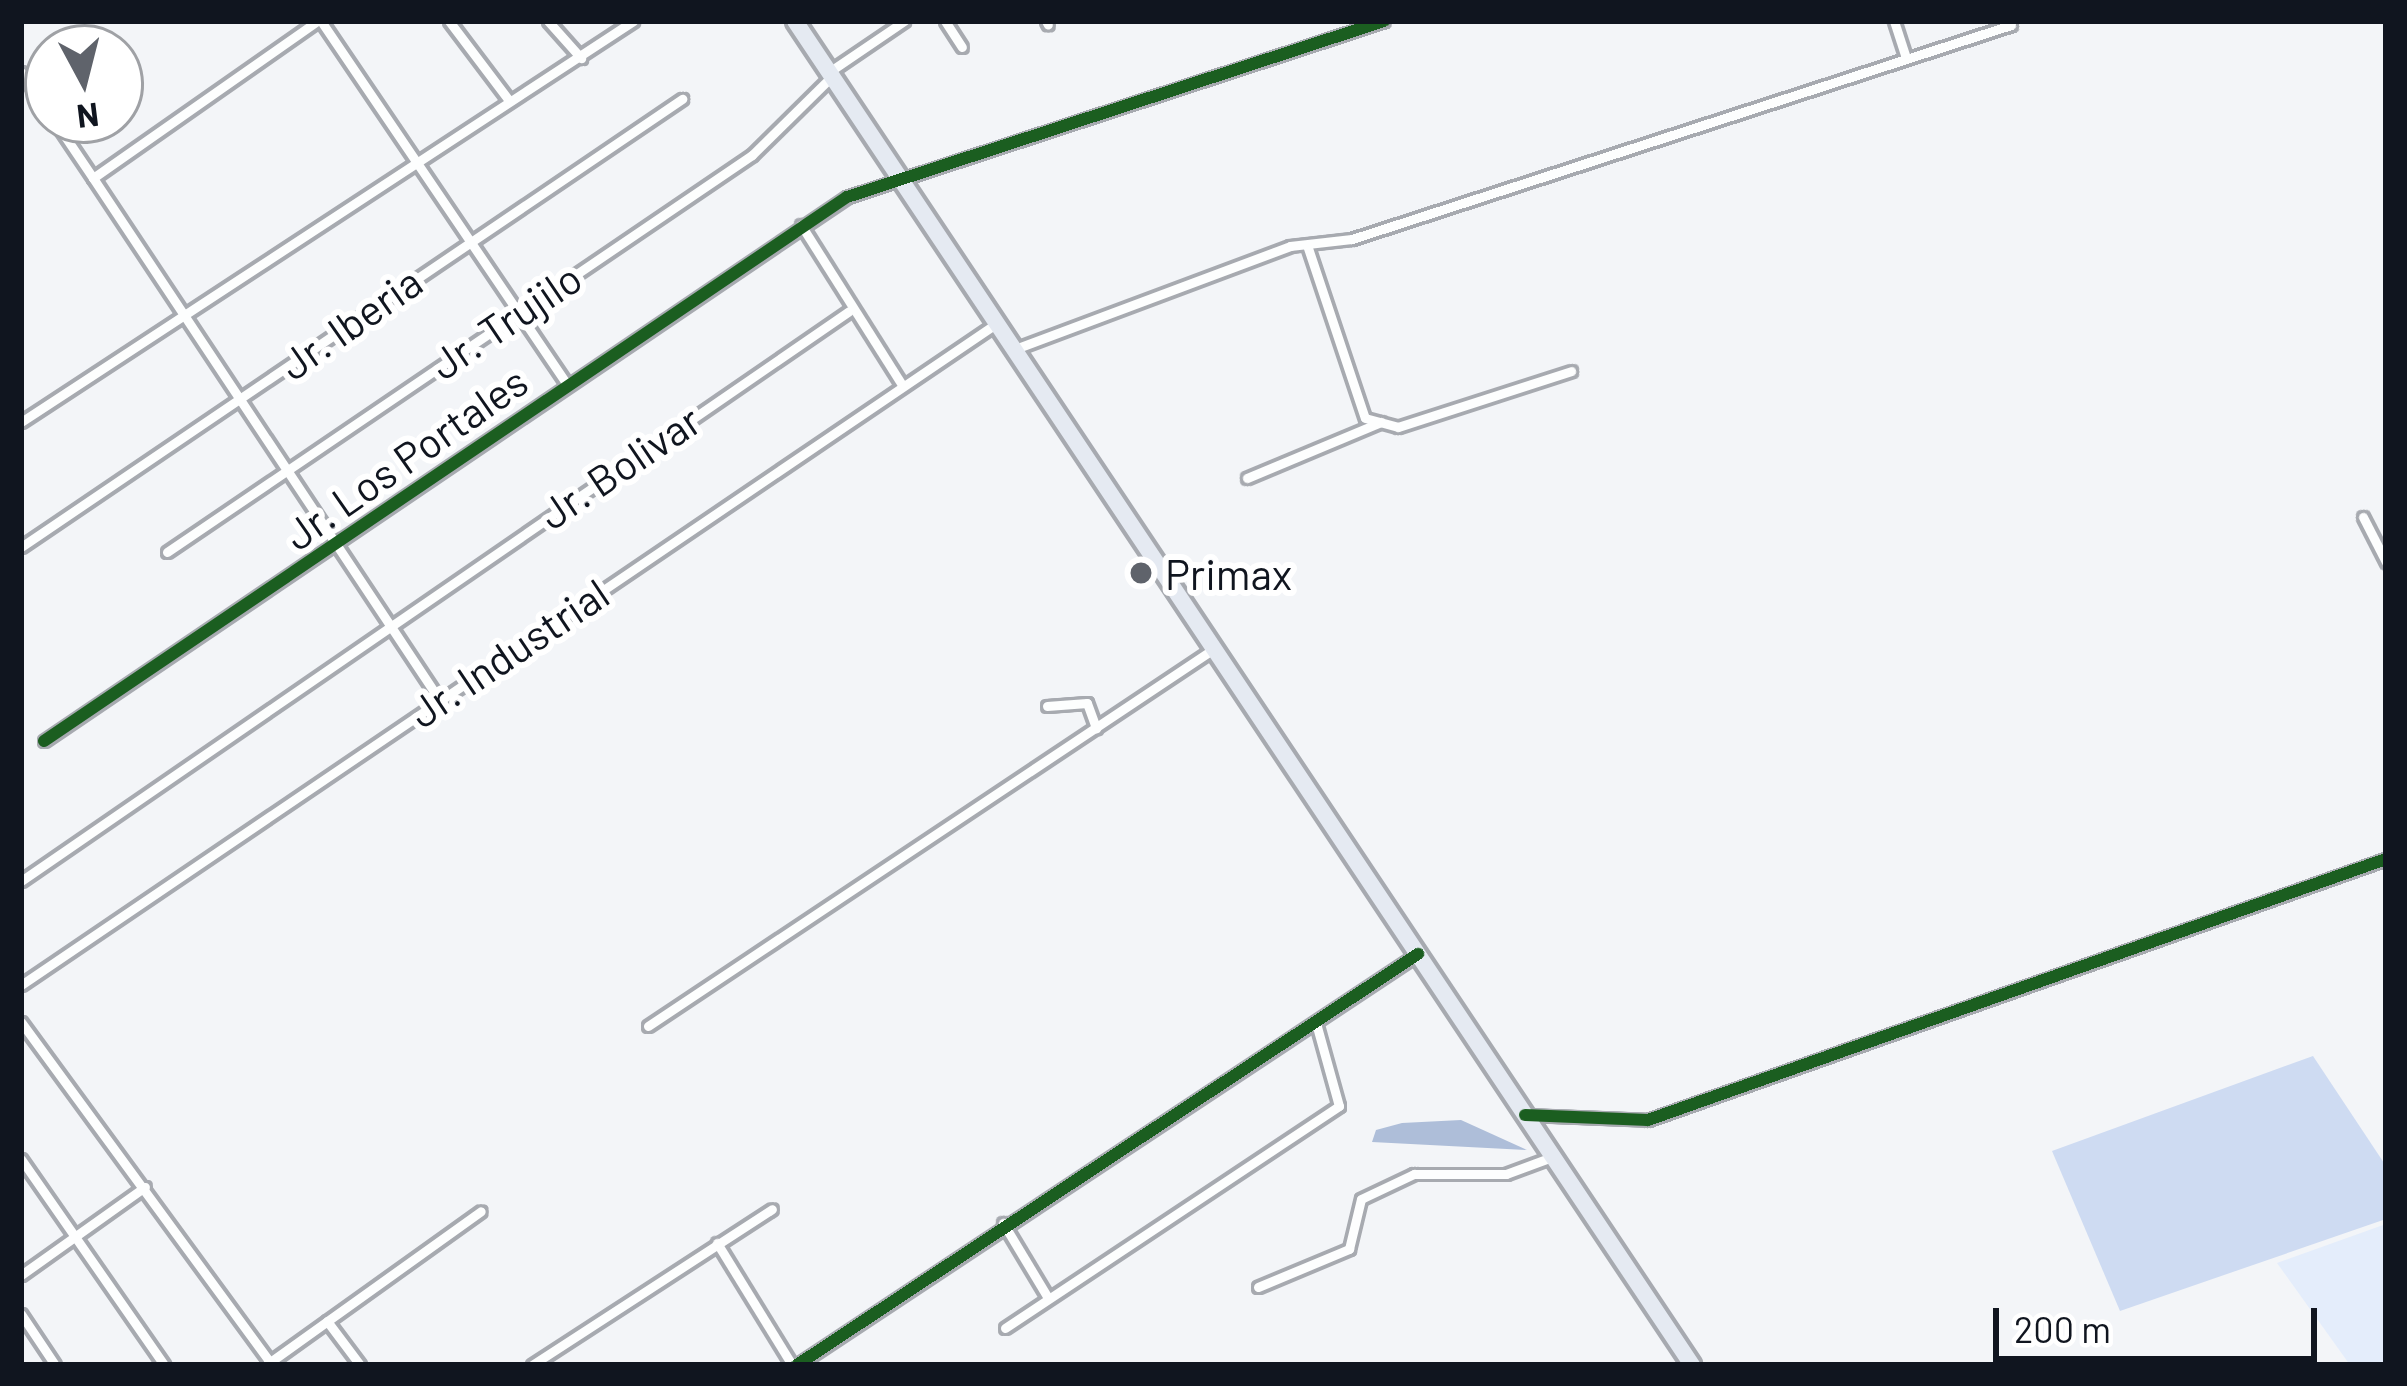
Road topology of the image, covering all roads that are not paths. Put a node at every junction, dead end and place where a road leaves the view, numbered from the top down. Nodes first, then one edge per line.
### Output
1 (319, 21) edge
2 (449, 21) edge
3 (548, 21) edge
4 (633, 21) edge
5 (795, 21) edge
6 (904, 21) edge
7 (945, 21) edge
8 (1384, 21) edge
9 (1894, 21) edge
10 (2011, 25) dead end
11 (962, 47) dead end
12 (1906, 57) junction
13 (581, 58) junction
14 (830, 74) junction
15 (508, 99) junction
16 (682, 99) dead end
17 (70, 144) edge
18 (413, 157) junction
19 (896, 175) junction
20 (93, 178) junction
21 (801, 225) junction
22 (468, 239) junction
23 (1306, 245) junction
24 (849, 311) junction
25 (517, 312) junction
26 (182, 318) junction
27 (997, 323) junction
28 (1015, 350) junction
29 (1571, 371) dead end
30 (567, 384) junction
31 (902, 385) junction
32 (235, 404) junction
33 (21, 422) edge
34 (1382, 422) junction
35 (285, 471) junction
36 (1246, 478) dead end
37 (2363, 517) dead end
38 (342, 543) junction
39 (21, 547) edge
40 (167, 552) dead end
41 (2386, 562) edge
42 (390, 622) junction
43 (1215, 648) junction
44 (439, 699) junction
45 (1047, 706) dead end
46 (1096, 728) junction
47 (44, 741) dead end
48 (2386, 859) edge
49 (21, 881) edge
50 (1418, 954) junction
51 (21, 985) edge
52 (21, 1022) edge
53 (1316, 1023) junction
54 (648, 1026) dead end
55 (1525, 1115) junction
56 (1552, 1157) junction
57 (21, 1159) edge
58 (145, 1186) junction
59 (772, 1209) dead end
60 (481, 1211) dead end
61 (1003, 1223) junction
62 (76, 1235) junction
63 (717, 1244) junction
64 (21, 1275) edge
65 (1258, 1287) dead end
66 (1048, 1298) junction
67 (21, 1314) edge
68 (328, 1321) junction
69 (1005, 1328) dead end
70 (269, 1364) edge
71 (55, 1365) edge
72 (164, 1365) edge
73 (360, 1365) edge
74 (532, 1365) edge
75 (795, 1365) edge
76 (1692, 1365) edge

1 - 18 street
1 - 20 street
2 - 15 street
3 - 13 street
4 - 13 street
5 - 14 highway
6 - 14 street, Jr. Trujilo
7 - 11 street
8 - 19 street, Jr. Los Portales
9 - 12 street
10 - 12 street
12 - 23 street
13 - 15 street
14 - 19 highway
14 - 25 street, Jr. Trujilo
15 - 18 street
16 - 22 street, Jr. Iberia
17 - 20 street
18 - 22 street
18 - 26 street
19 - 21 street, Jr. Los Portales
19 - 27 highway
20 - 26 street
21 - 24 street
21 - 30 street, Jr. Los Portales
22 - 25 street
22 - 32 street, Jr. Iberia
23 - 28 street
23 - 34 street
24 - 31 street
24 - 42 street, Jr. Bolivar
25 - 30 street
25 - 35 street, Jr. Trujilo
26 - 32 street
26 - 33 street
27 - 28 highway
27 - 31 street, Jr. Industrial
28 - 43 highway
29 - 34 street
30 - 38 street, Jr. Los Portales
31 - 44 street, Jr. Industrial
32 - 35 street
32 - 39 street, Jr. Iberia
34 - 36 street
35 - 38 street
35 - 40 street, Jr. Trujilo
37 - 41 street
38 - 42 street
38 - 47 street, Jr. Los Portales
42 - 44 street
42 - 49 street, Jr. Bolivar
43 - 46 street
43 - 50 highway
44 - 51 street, Jr. Industrial
45 - 46 street
46 - 54 street
48 - 55 street
50 - 53 street
50 - 55 highway
52 - 58 street
53 - 61 street
53 - 66 street
55 - 56 highway
56 - 65 street
56 - 76 highway
57 - 62 street
58 - 62 street
58 - 70 street
59 - 63 street
60 - 68 street
61 - 66 street
61 - 75 street
62 - 64 street
62 - 72 street
63 - 74 street
63 - 75 street
66 - 69 street
67 - 71 street
68 - 70 street
68 - 73 street

